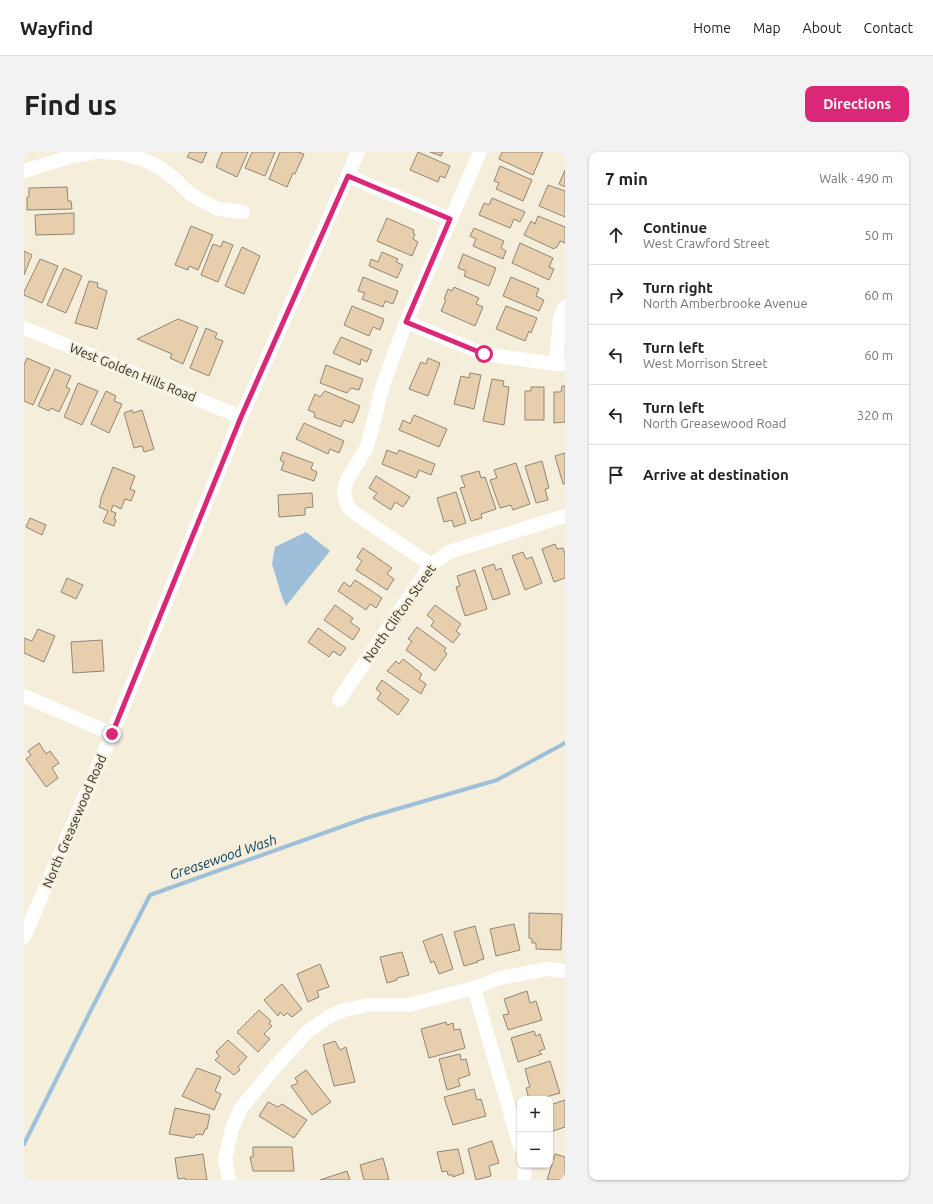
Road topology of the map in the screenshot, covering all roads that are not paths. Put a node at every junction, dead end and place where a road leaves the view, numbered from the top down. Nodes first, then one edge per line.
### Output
1 (96, 152) edge
2 (99, 152) edge
3 (358, 152) edge
4 (480, 152) edge
5 (24, 171) edge
6 (348, 176) junction
7 (243, 212) dead end
8 (450, 219) junction
9 (565, 307) edge
10 (406, 322) junction
11 (24, 328) edge
12 (560, 364) edge
13 (241, 417) junction
14 (565, 516) edge
15 (430, 565) junction
16 (24, 696) edge
17 (339, 700) dead end
18 (112, 734) junction
19 (25, 931) edge
20 (565, 971) edge
21 (474, 988) junction
22 (517, 1137) edge
23 (525, 1168) edge
24 (229, 1180) edge
25 (524, 1180) edge

1 - 5 street
2 - 7 street
3 - 6 street, North Greasewood Road
4 - 8 street
6 - 8 street
6 - 13 street, North Greasewood Road
8 - 10 street
9 - 12 street
10 - 12 street
10 - 15 street
11 - 13 street, West Golden Hills Road
13 - 18 street, North Greasewood Road
14 - 15 street, North Clifton Street
15 - 17 street, North Clifton Street
16 - 18 street
18 - 19 street, North Greasewood Road
20 - 21 street
21 - 22 street
21 - 24 street
23 - 25 street

